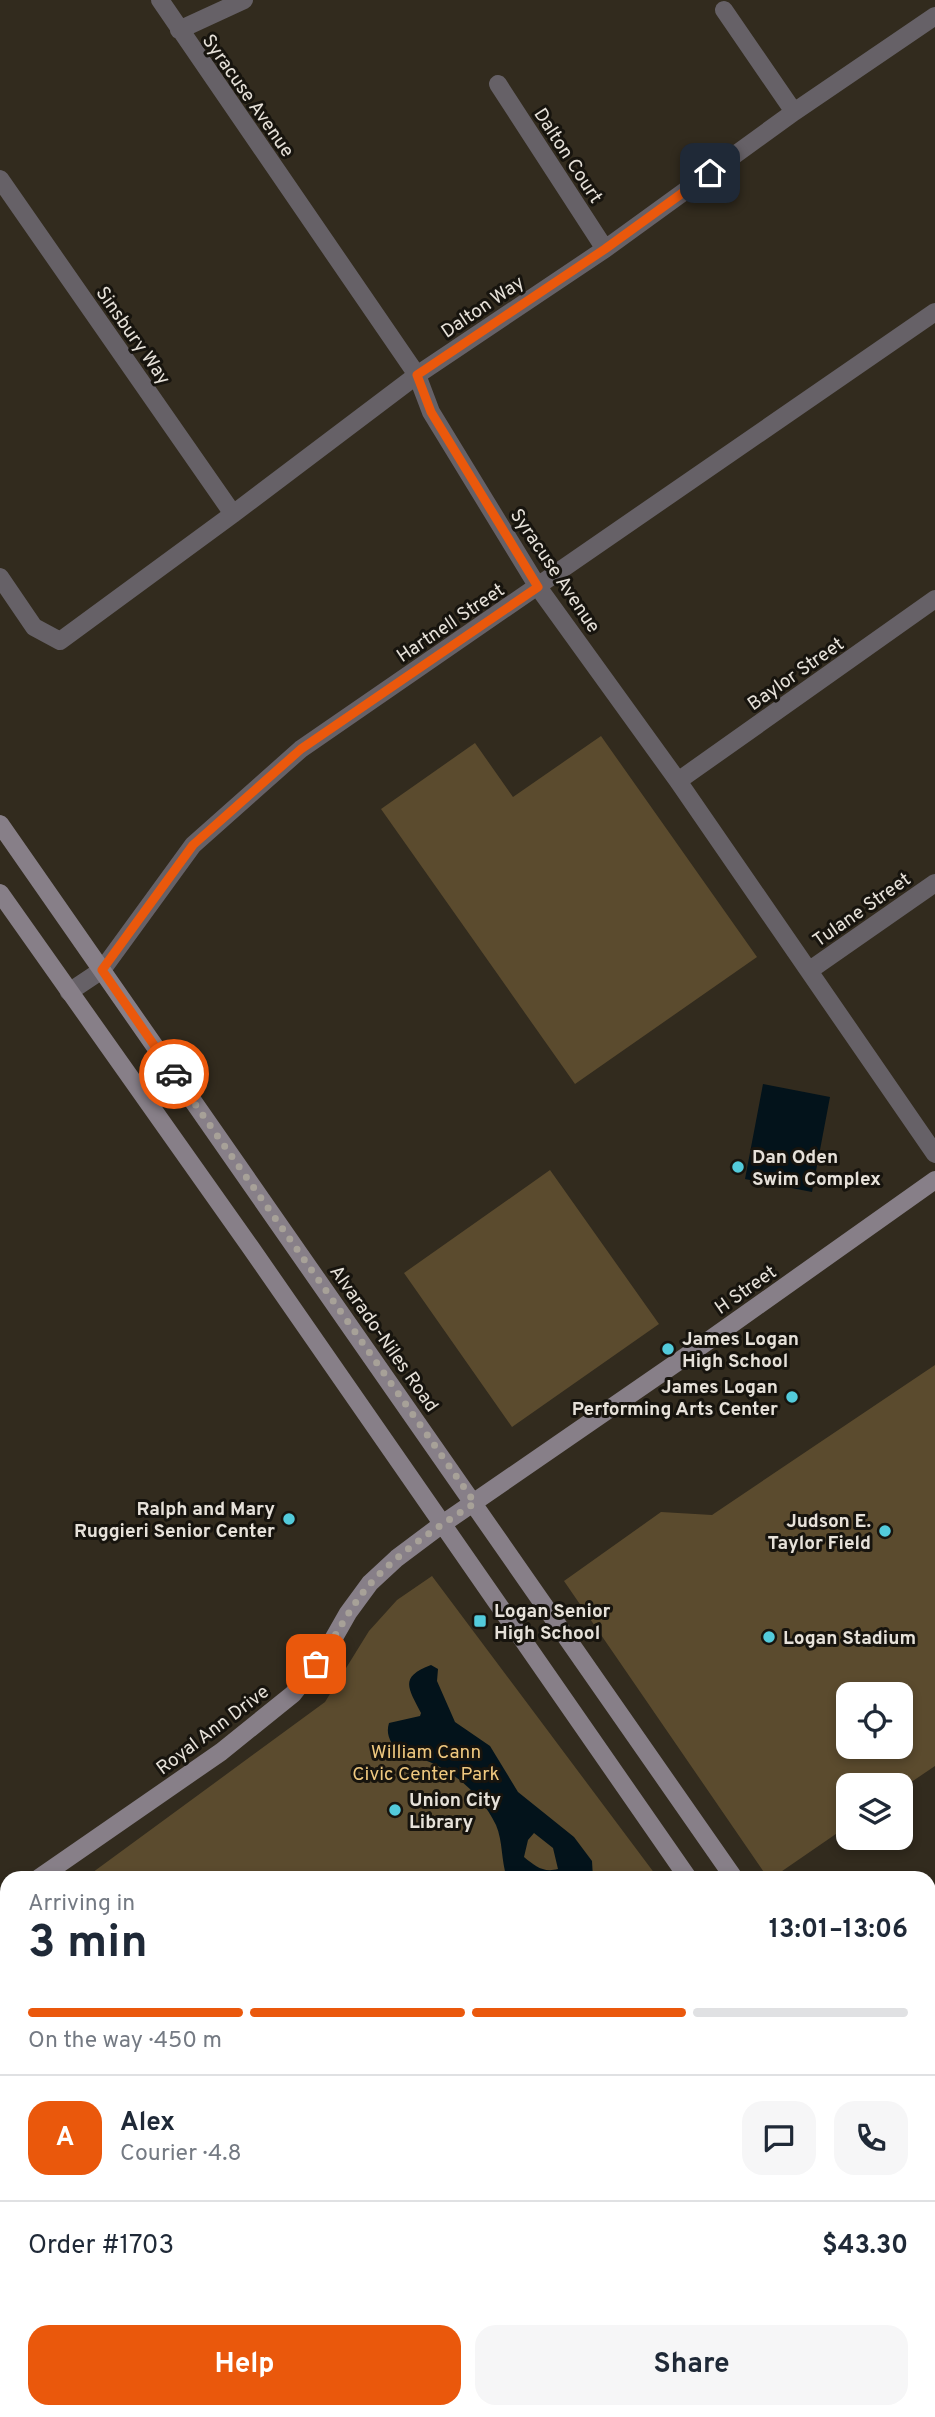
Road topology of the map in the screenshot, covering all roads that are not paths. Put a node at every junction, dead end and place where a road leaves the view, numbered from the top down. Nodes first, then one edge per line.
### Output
1 (160, 0) edge
2 (244, 0) edge
3 (724, 10) dead end
4 (935, 16) edge
5 (178, 30) junction
6 (498, 84) dead end
7 (794, 111) junction
8 (0, 179) edge
9 (605, 249) junction
10 (935, 312) edge
11 (417, 375) junction
12 (233, 514) junction
13 (0, 577) edge
14 (538, 587) junction
15 (935, 599) edge
16 (678, 780) junction
17 (0, 824) edge
18 (935, 883) edge
19 (0, 893) edge
20 (102, 970) junction
21 (810, 970) junction
22 (69, 992) junction
23 (935, 1154) edge
24 (935, 1180) edge
25 (475, 1503) junction
26 (441, 1525) junction
27 (49, 1871) edge
28 (683, 1871) edge
29 (729, 1871) edge

1 - 5 street, Syracuse Avenue
2 - 5 street
3 - 7 street
4 - 7 street, Dalton Way
5 - 11 street, Syracuse Avenue
6 - 9 street, Dalton Court
7 - 9 street, Dalton Way
8 - 12 street, Sinsbury Way
9 - 11 street, Dalton Way
10 - 14 street, Hartnell Street
11 - 12 street, Dalton Way
11 - 14 street, Syracuse Avenue
12 - 13 street, Dalton Way
14 - 16 street, Syracuse Avenue
14 - 20 street, Hartnell Street
15 - 16 street, Baylor Street
16 - 21 street, Syracuse Avenue
17 - 20 main road, Alvarado-Niles Road
18 - 21 street, Tulane Street
19 - 22 main road
20 - 22 street, Hartnell Street
20 - 25 main road, Alvarado-Niles Road
21 - 23 street, Syracuse Avenue
22 - 26 main road
24 - 25 main road, H Street
25 - 26 main road, Royal Ann Drive
25 - 29 main road, Alvarado-Niles Road
26 - 27 main road, Royal Ann Drive
26 - 28 main road

